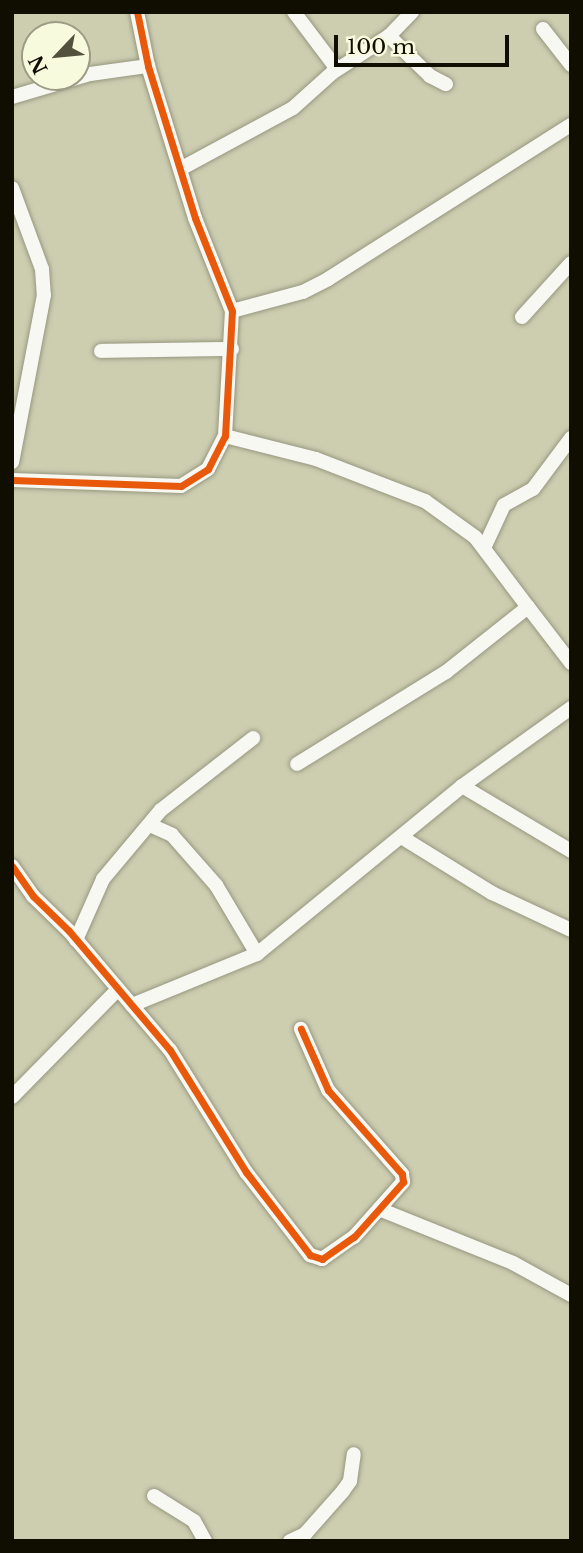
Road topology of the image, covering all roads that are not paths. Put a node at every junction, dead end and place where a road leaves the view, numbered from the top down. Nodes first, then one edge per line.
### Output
1 (137, 12) edge
2 (294, 12) edge
3 (412, 12) edge
4 (543, 29) dead end
5 (389, 36) junction
6 (571, 65) edge
7 (148, 66) junction
8 (337, 69) junction
9 (446, 84) dead end
10 (12, 97) edge
11 (571, 125) edge
12 (182, 168) junction
13 (12, 188) edge
14 (571, 263) edge
15 (232, 311) junction
16 (522, 317) dead end
17 (232, 349) junction
18 (101, 351) dead end
19 (225, 436) junction
20 (571, 438) edge
21 (12, 461) edge
22 (12, 480) edge
23 (484, 548) junction
24 (528, 607) junction
25 (571, 663) edge
26 (571, 708) edge
27 (253, 738) dead end
28 (297, 764) dead end
29 (462, 786) junction
30 (150, 825) junction
31 (403, 838) junction
32 (571, 851) edge
33 (12, 866) edge
34 (571, 930) edge
35 (76, 940) junction
36 (257, 954) junction
37 (118, 989) junction
38 (132, 1005) junction
39 (301, 1030) dead end
40 (12, 1097) edge
41 (379, 1209) junction
42 (571, 1295) edge
43 (354, 1454) dead end
44 (154, 1496) dead end
45 (205, 1541) edge
46 (290, 1541) edge

1 - 7 street
2 - 8 street
3 - 5 street
4 - 6 street
5 - 8 street
5 - 9 street
7 - 10 street
7 - 12 street
8 - 12 street
11 - 15 street
12 - 15 street
13 - 21 street
14 - 16 street
15 - 17 street
17 - 18 street
17 - 19 street
19 - 22 street
19 - 23 street
20 - 23 street
23 - 24 street
24 - 25 street
24 - 28 street
26 - 29 street
27 - 30 street
29 - 31 street
29 - 32 street
30 - 35 street
30 - 36 street
31 - 34 street
31 - 36 street
33 - 35 street
35 - 37 street
36 - 38 street
37 - 38 street
37 - 40 street
38 - 41 street
39 - 41 street
41 - 42 street
43 - 46 street
44 - 45 street

